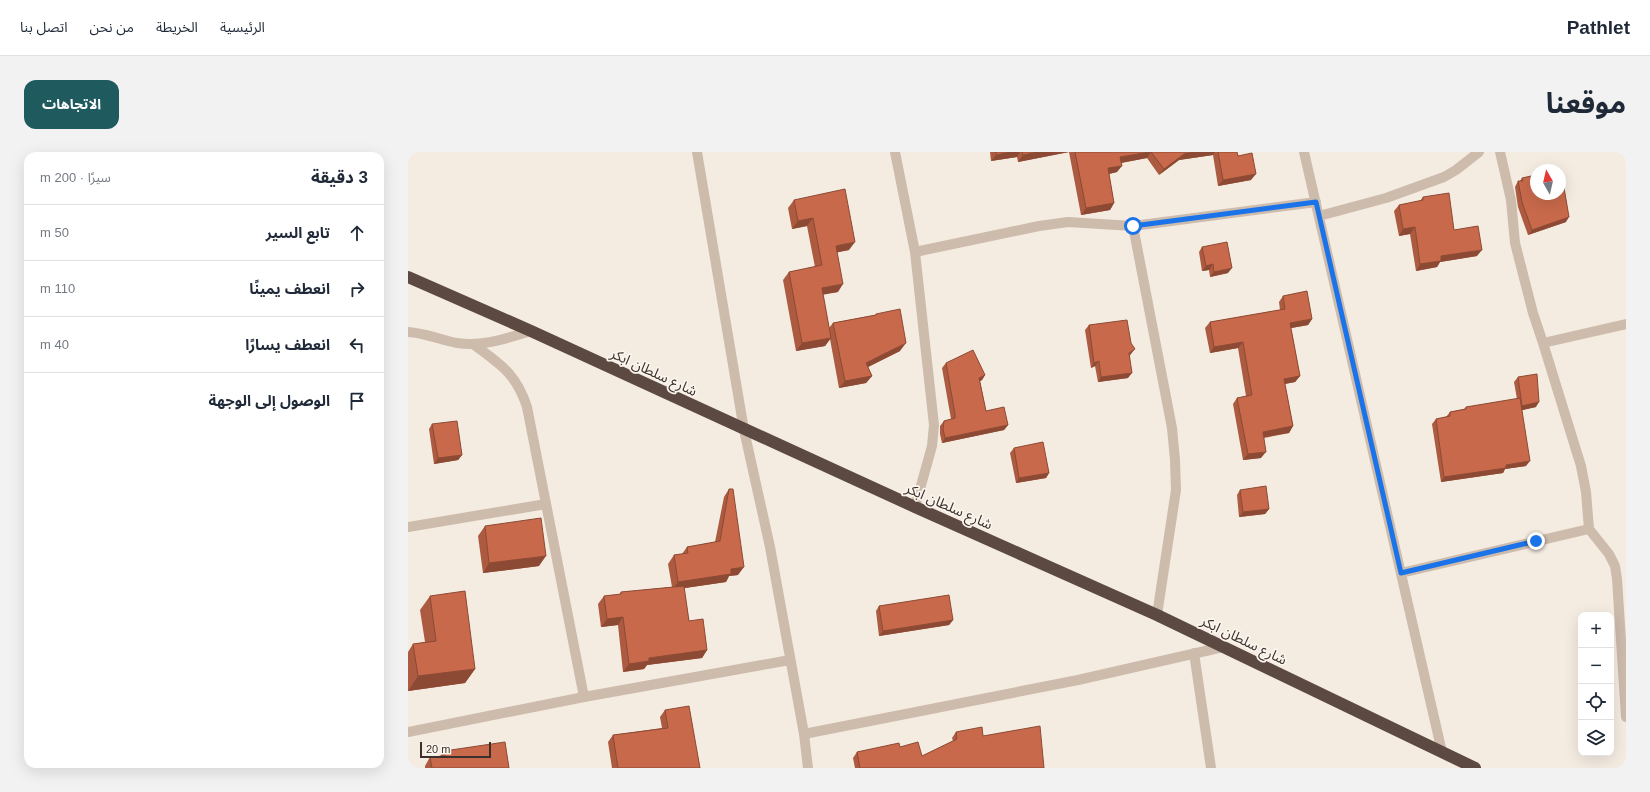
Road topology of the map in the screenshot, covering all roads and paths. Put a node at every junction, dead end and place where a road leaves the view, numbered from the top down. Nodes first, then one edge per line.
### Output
1 (697, 152) edge
2 (895, 152) edge
3 (1304, 152) edge
4 (1478, 152) edge
5 (1500, 152) edge
6 (1316, 202) junction
7 (1319, 216) junction
8 (1133, 226) junction
9 (915, 252) junction
10 (408, 277) edge
11 (1626, 324) edge
12 (531, 331) junction
13 (408, 332) edge
14 (1543, 343) junction
15 (473, 344) junction
16 (744, 430) junction
17 (546, 504) junction
18 (915, 507) junction
19 (408, 527) edge
20 (1590, 529) junction
21 (1401, 573) junction
22 (1157, 615) junction
23 (1223, 646) junction
24 (1194, 653) junction
25 (790, 660) junction
26 (584, 697) junction
27 (1626, 717) edge
28 (408, 732) edge
29 (804, 734) junction
30 (1442, 752) junction
31 (808, 768) edge
32 (1211, 768) edge
33 (1475, 768) edge

1 - 16 street
2 - 9 street
3 - 6 street
4 - 7 street
5 - 14 street
6 - 7 street
6 - 8 street
7 - 21 street
8 - 9 street
8 - 22 street
9 - 18 street
10 - 12 highway, شارع سلطان ابكر
11 - 14 street
12 - 15 street
12 - 16 highway, شارع سلطان ابكر
13 - 15 street
14 - 20 street
15 - 17 street
16 - 18 highway, شارع سلطان ابكر
16 - 25 street
17 - 19 street
17 - 26 street
18 - 22 highway, شارع سلطان ابكر
20 - 21 street
20 - 27 street
21 - 30 street
22 - 23 highway, شارع سلطان ابكر
23 - 24 street
23 - 30 highway, شارع سلطان ابكر
24 - 29 street
24 - 32 street
25 - 26 street
25 - 29 street
26 - 28 street
29 - 31 street
30 - 33 highway, شارع سلطان ابكر

